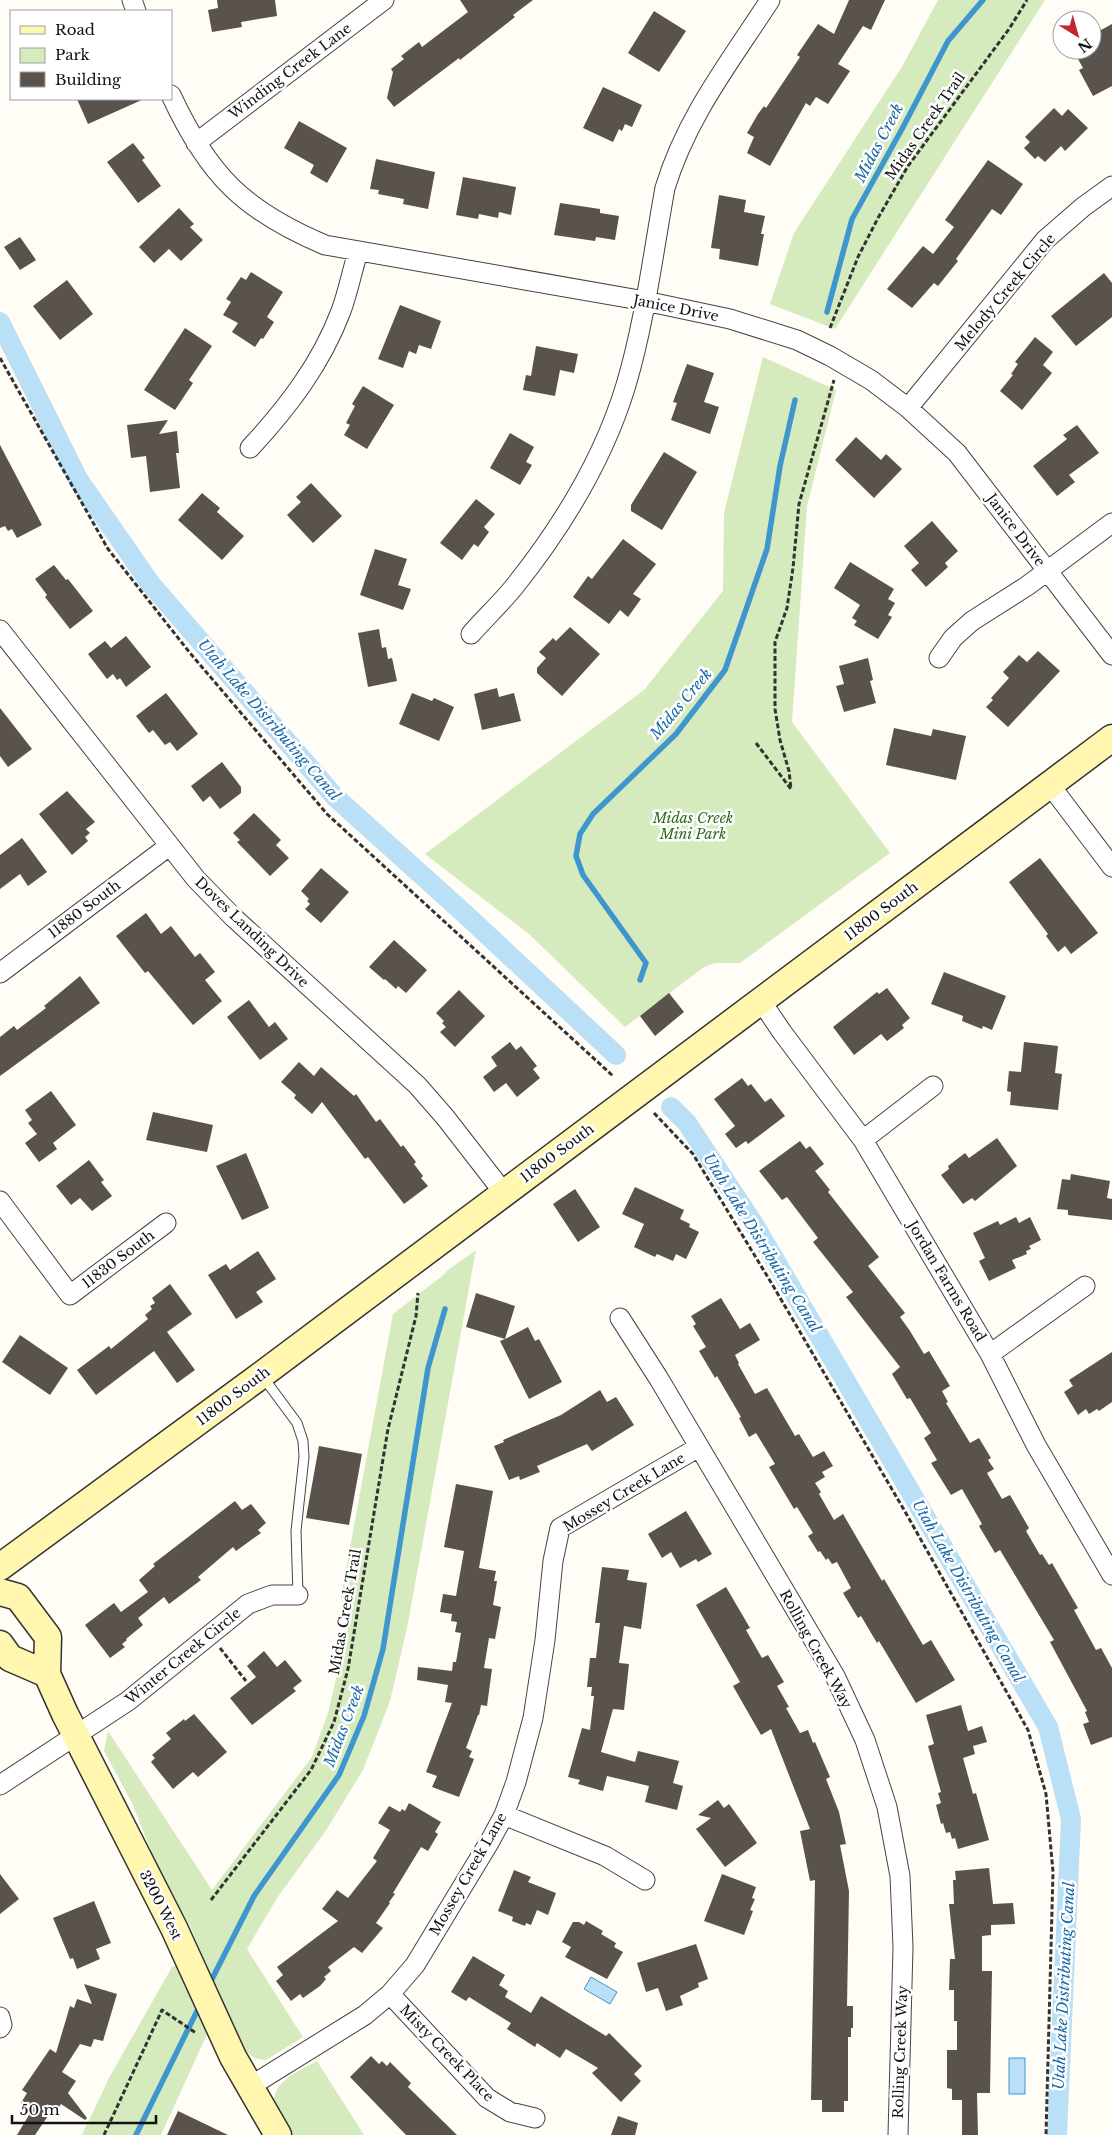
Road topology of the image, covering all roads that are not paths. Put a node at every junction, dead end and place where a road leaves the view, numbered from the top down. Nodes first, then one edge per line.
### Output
1 (384, 0) edge
2 (770, 0) edge
3 (172, 97) edge
4 (196, 143) junction
5 (1112, 186) edge
6 (358, 252) junction
7 (645, 302) junction
8 (908, 408) junction
9 (250, 448) dead end
10 (1112, 523) edge
11 (1048, 571) junction
12 (470, 634) dead end
13 (2, 638) edge
14 (1112, 655) edge
15 (939, 658) dead end
16 (1112, 738) edge
17 (1050, 785) junction
18 (169, 846) junction
19 (1112, 867) edge
20 (0, 973) edge
21 (761, 1001) junction
22 (933, 1086) dead end
23 (863, 1140) junction
24 (504, 1193) junction
25 (0, 1201) edge
26 (166, 1222) dead end
27 (1085, 1286) dead end
28 (620, 1318) dead end
29 (990, 1354) junction
30 (261, 1375) junction
31 (699, 1447) junction
32 (0, 1567) edge
33 (1112, 1575) edge
34 (0, 1592) edge
35 (298, 1595) joint
36 (0, 1644) edge
37 (47, 1674) junction
38 (74, 1735) junction
39 (0, 1785) edge
40 (504, 1814) junction
41 (645, 1880) dead end
42 (390, 1994) junction
43 (0, 2017) edge
44 (0, 2028) edge
45 (249, 2087) junction
46 (535, 2118) dead end
47 (278, 2135) edge
48 (898, 2135) edge

1 - 4 street, Winding Creek Lane
2 - 7 street
3 - 4 street, Janice Drive
4 - 6 street, Janice Drive
5 - 8 street, Melody Creek Circle
6 - 7 street, Janice Drive
6 - 9 street
7 - 8 street, Janice Drive
7 - 12 street
8 - 11 street, Janice Drive
10 - 11 street
11 - 14 street, Janice Drive
11 - 15 street
13 - 18 street, Doves Landing Drive
16 - 17 main road, 11800 South
17 - 19 street
17 - 21 main road, 11800 South
18 - 20 street, 11880 South
18 - 24 street, Doves Landing Drive
21 - 23 street, Jordan Farms Road
21 - 24 main road, 11800 South
22 - 23 street
23 - 29 street, Jordan Farms Road
24 - 30 main road, 11800 South
25 - 26 street, 11830 South
27 - 29 street
28 - 31 street, Rolling Creek Way
29 - 33 street, Jordan Farms Road
30 - 32 main road, 11800 South
30 - 35 lane
31 - 40 street, Mossey Creek Lane
31 - 48 street, Rolling Creek Way
34 - 37 main road, 3200 West
35 - 38 street, Winter Creek Circle
36 - 37 main road
37 - 38 main road, 3200 West
38 - 39 street, Winter Creek Circle
38 - 45 main road, 3200 West
40 - 41 street
40 - 42 street, Mossey Creek Lane
42 - 45 street, Mossey Creek Lane
42 - 46 street, Misty Creek Place
43 - 44 street
45 - 47 main road, 3200 West

